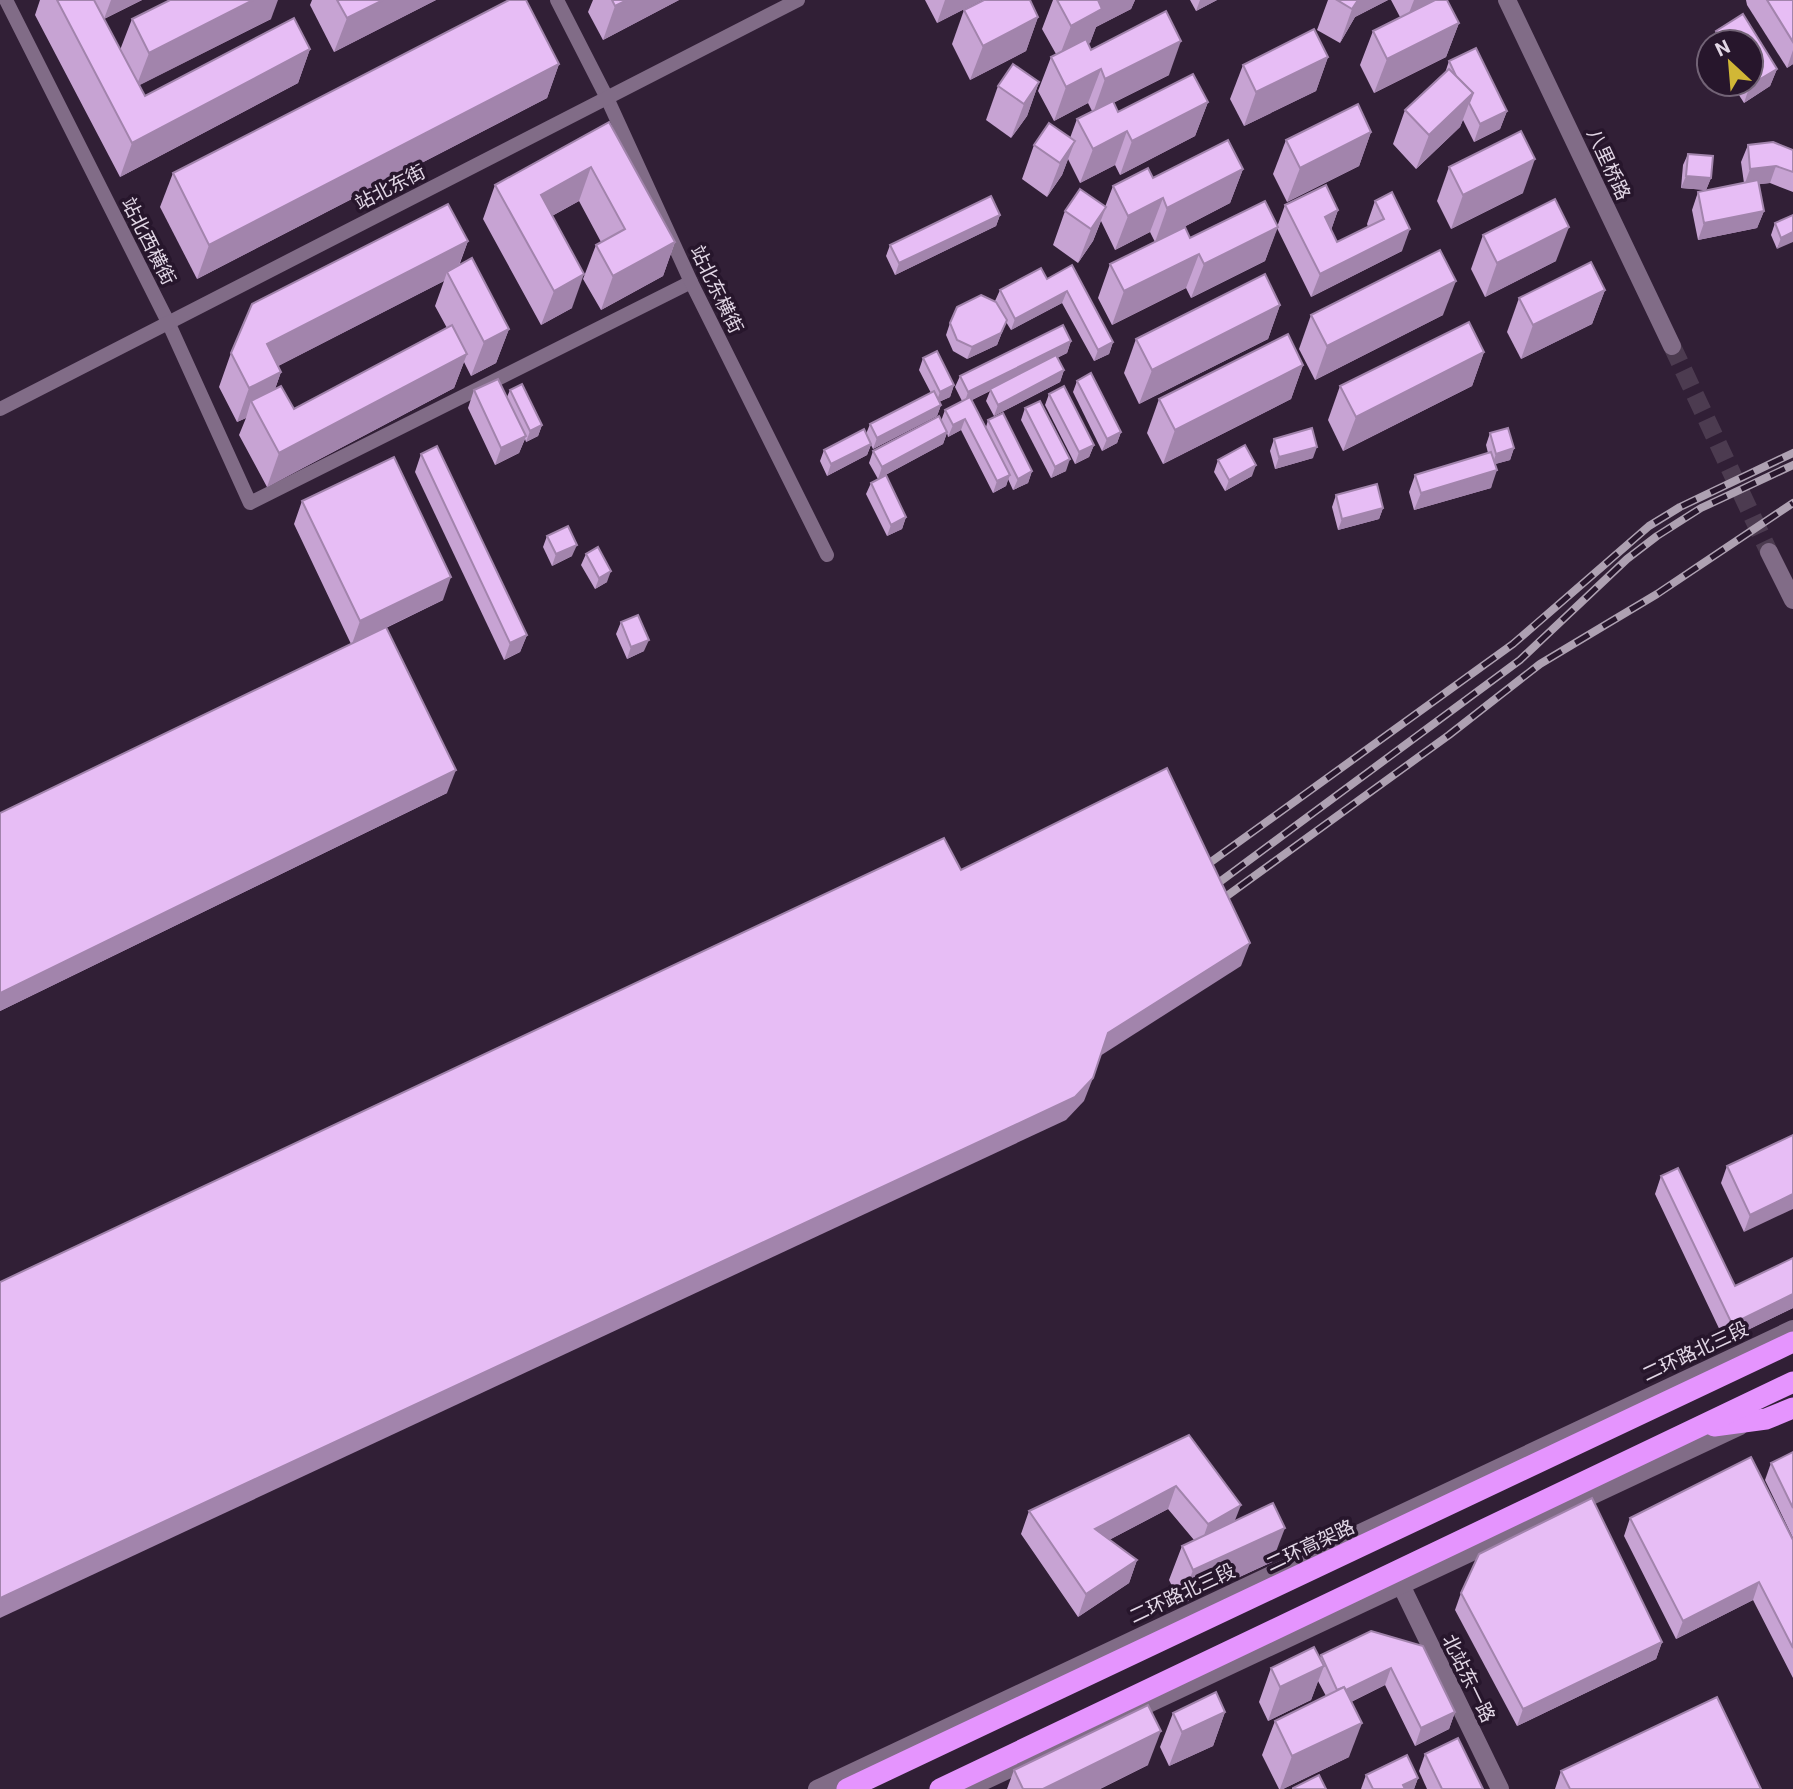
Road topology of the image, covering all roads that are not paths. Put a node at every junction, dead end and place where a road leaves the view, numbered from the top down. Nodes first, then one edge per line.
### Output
1 (6, 0) edge
2 (557, 0) edge
3 (798, 0) edge
4 (1507, 0) edge
5 (607, 98) junction
6 (691, 282) junction
7 (169, 322) junction
8 (1672, 346) tunnel mouth
9 (0, 409) edge
10 (1769, 552) tunnel mouth
11 (827, 555) dead end
12 (1793, 600) edge
13 (1793, 1329) edge
14 (1793, 1342) edge
15 (1793, 1382) edge
16 (1793, 1402) edge
17 (1793, 1408) edge
18 (1695, 1428) junction
19 (1401, 1585) junction
20 (974, 1788) edge
21 (817, 1789) edge
22 (847, 1789) edge
23 (940, 1789) edge
24 (1500, 1789) edge

1 - 7 street, 站北西横街
2 - 5 street, 站北东横街
3 - 5 street, 站北东街
4 - 8 main road, 八里桥路
5 - 6 street, 站北东横街
5 - 7 street, 站北东街
6 - 7 street, 站北西横街
6 - 11 street, 站北东横街
7 - 9 street, 站北东街
10 - 12 main road
13 - 21 main road, 二环路北三段
14 - 22 highway, 二环高架路
15 - 18 highway
16 - 19 main road
17 - 18 highway
18 - 23 highway
19 - 20 main road
19 - 24 main road, 北站东一路

